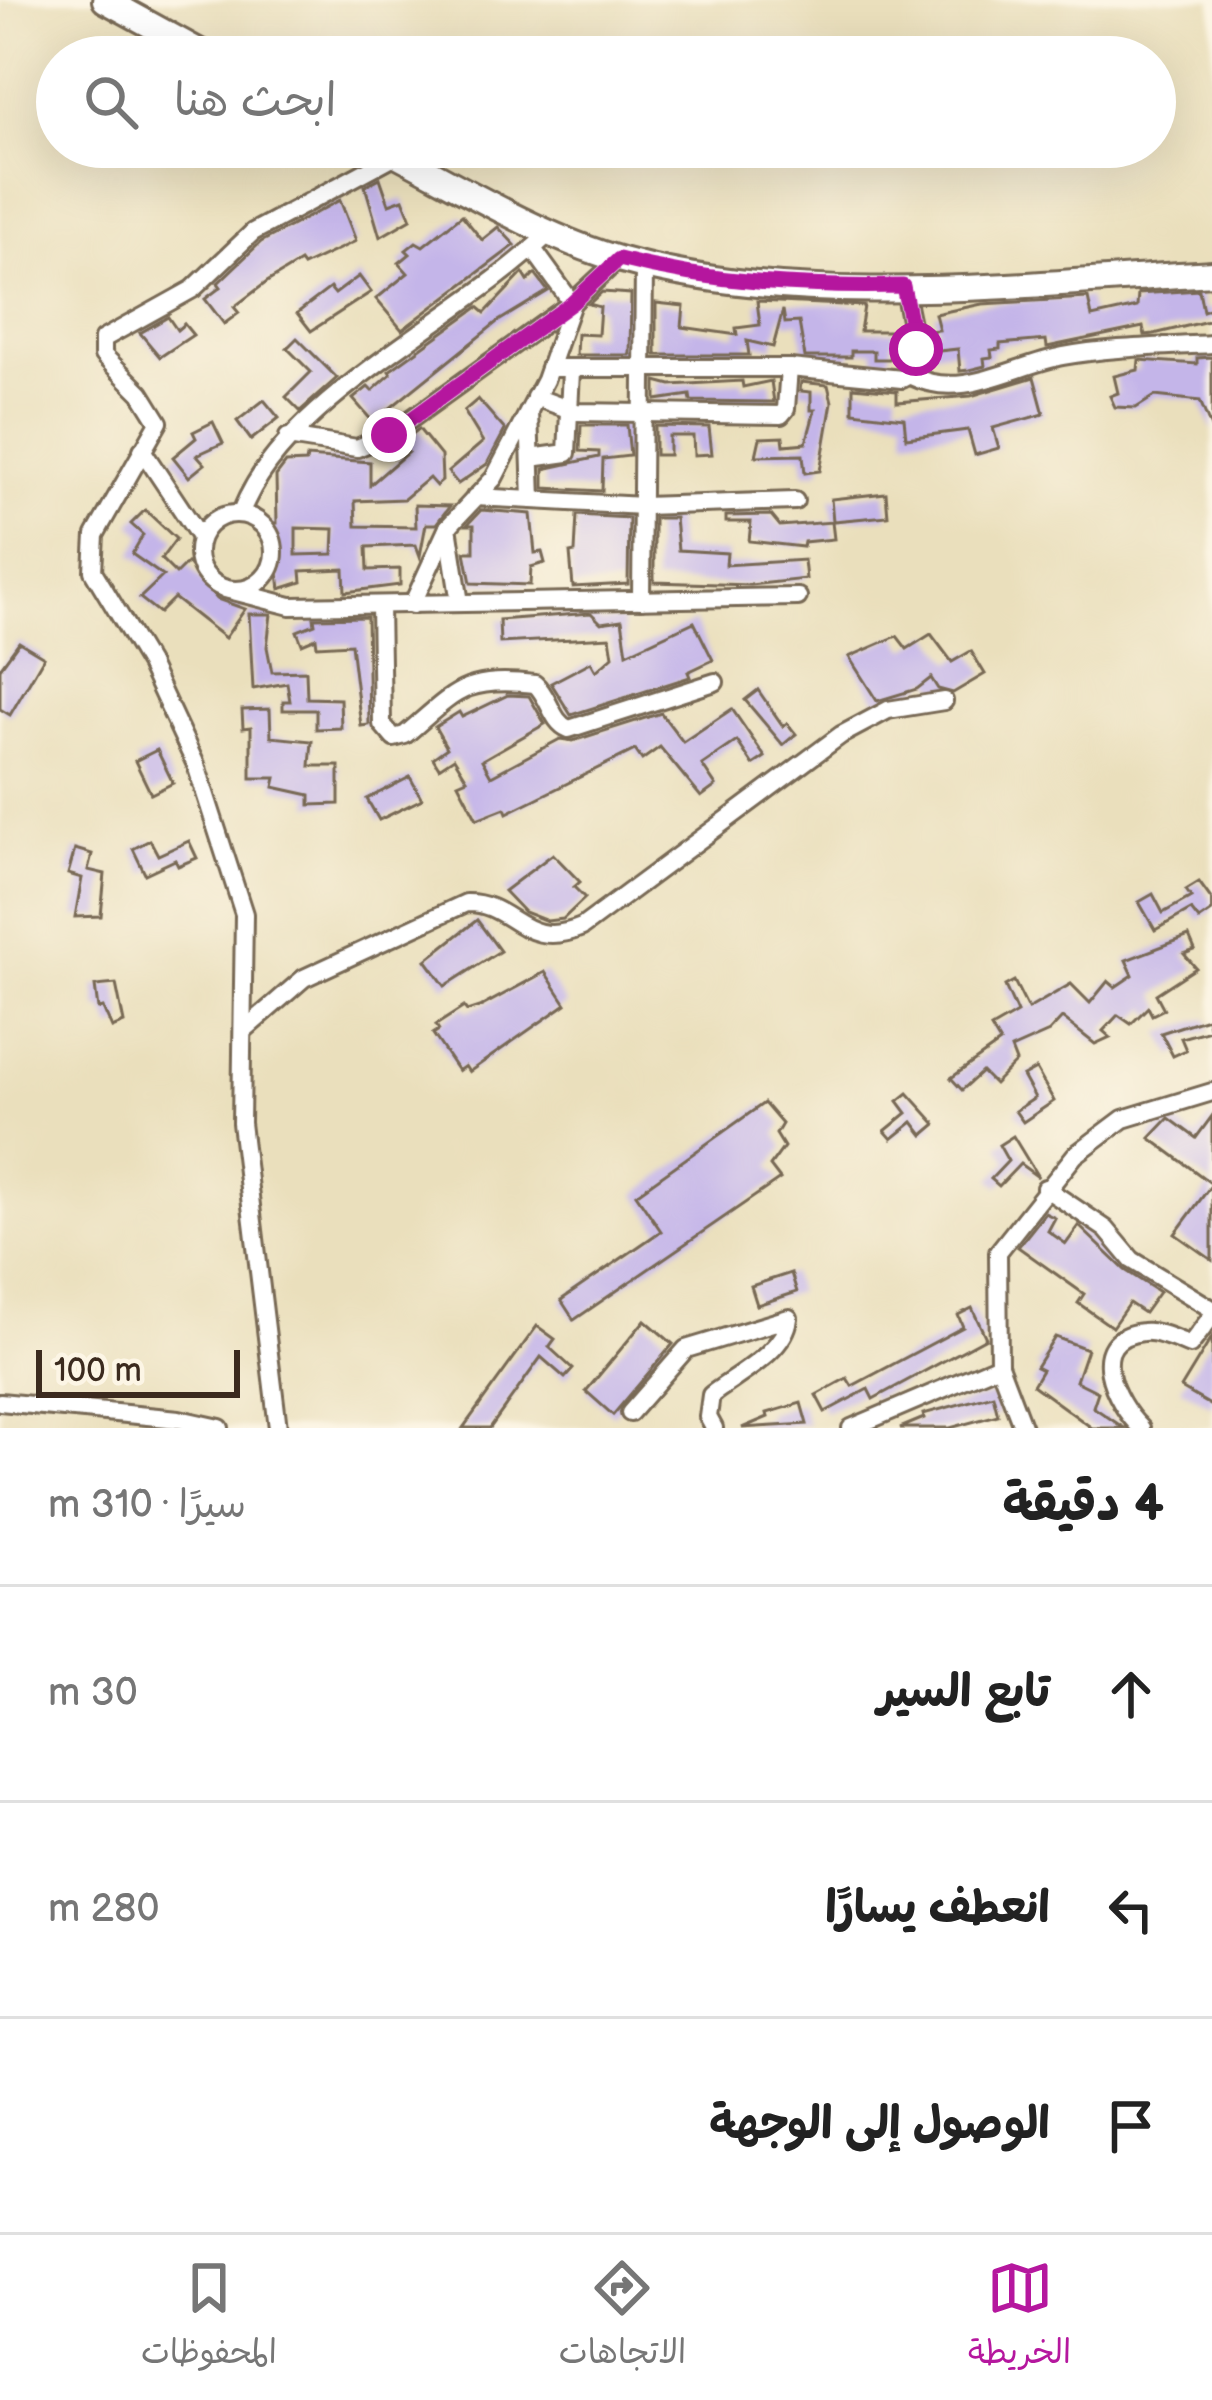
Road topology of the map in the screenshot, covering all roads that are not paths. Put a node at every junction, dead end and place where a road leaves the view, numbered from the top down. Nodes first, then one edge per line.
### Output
1 (105, 0) edge
2 (170, 36) edge
3 (361, 168) edge
4 (418, 168) edge
5 (540, 241) junction
6 (619, 259) junction
7 (644, 266) junction
8 (1212, 273) edge
9 (903, 286) junction
10 (572, 303) junction
11 (1212, 344) edge
12 (645, 367) junction
13 (549, 368) junction
14 (789, 368) junction
15 (571, 370) junction
16 (911, 376) junction
17 (532, 404) junction
18 (567, 409) junction
19 (646, 412) junction
20 (287, 437) junction
21 (142, 450) junction
22 (531, 458) junction
23 (475, 497) junction
24 (532, 500) junction
25 (796, 501) dead end
26 (643, 506) junction
27 (241, 513) junction
28 (448, 526) junction
29 (200, 537) junction
30 (225, 589) junction
31 (798, 597) dead end
32 (641, 600) junction
33 (460, 603) junction
34 (380, 605) junction
35 (412, 605) junction
36 (715, 682) dead end
37 (944, 700) dead end
38 (243, 1031) junction
39 (1212, 1093) edge
40 (1045, 1188) junction
41 (1212, 1312) edge
42 (999, 1365) junction
43 (0, 1402) edge
44 (630, 1413) dead end
45 (220, 1428) edge
46 (278, 1428) edge
47 (714, 1428) edge
48 (851, 1428) edge
49 (1023, 1428) edge
50 (1141, 1428) edge

1 - 2 street
3 - 21 street
4 - 5 street
5 - 6 street
5 - 10 street
5 - 20 street
6 - 7 street
6 - 10 street
7 - 9 street
7 - 12 street
8 - 9 street
9 - 16 street
10 - 13 street
10 - 20 street
11 - 16 street
12 - 14 street
12 - 15 street
12 - 19 street
13 - 15 street
13 - 17 street
14 - 16 street
14 - 19 street
15 - 18 street
17 - 18 street
17 - 22 street
17 - 23 street
18 - 19 street
18 - 22 street
19 - 26 street
20 - 27 street
21 - 29 street
21 - 38 street
22 - 24 street
23 - 24 street
23 - 28 street
24 - 26 street
25 - 26 street
26 - 32 street
27 - 29 street
27 - 30 street
28 - 33 street
28 - 35 street
29 - 30 street
30 - 34 street
31 - 32 street
32 - 33 street
33 - 35 street
34 - 35 street
34 - 36 street
37 - 38 street
38 - 46 street
39 - 40 street
40 - 41 street
40 - 42 street
41 - 50 street
42 - 48 street
42 - 49 street
43 - 45 street
44 - 47 street

